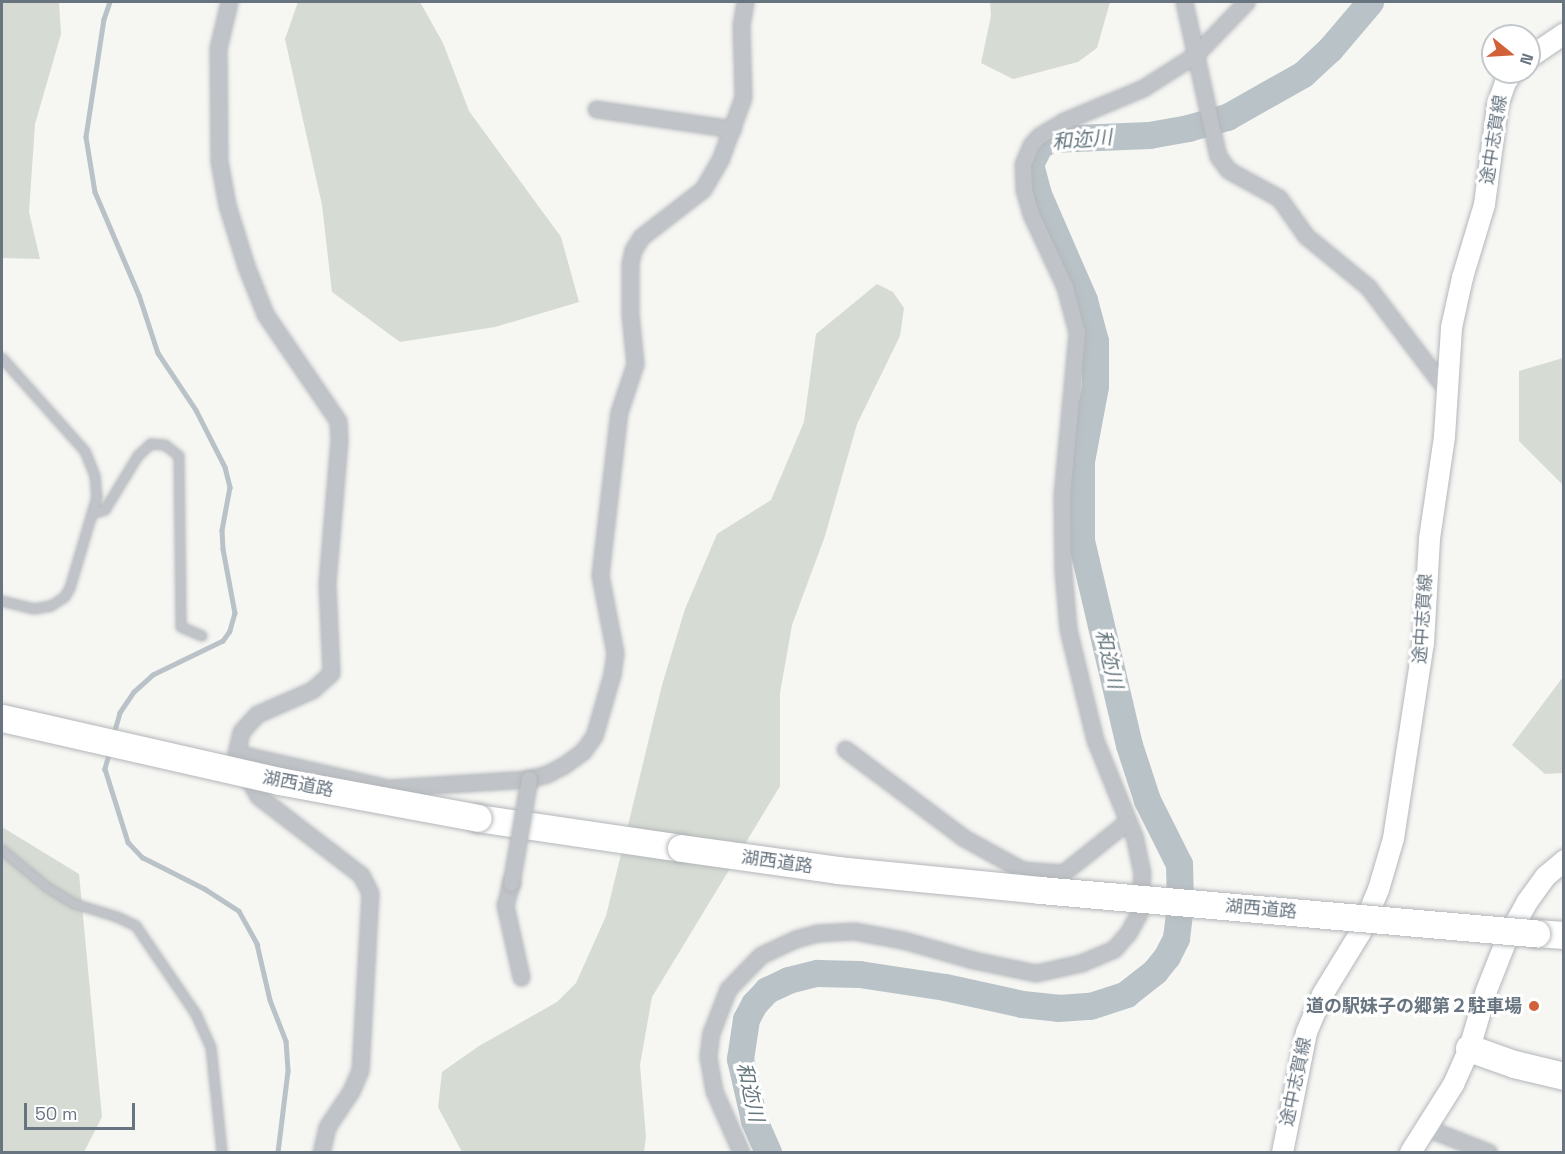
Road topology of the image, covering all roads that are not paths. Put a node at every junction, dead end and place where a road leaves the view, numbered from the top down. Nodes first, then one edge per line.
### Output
1 (229, 2) edge
2 (745, 2) edge
3 (1184, 2) edge
4 (1246, 2) edge
5 (1563, 33) edge
6 (1541, 49) edge
7 (1195, 55) junction
8 (1504, 84) edge
9 (596, 108) dead end
10 (733, 129) junction
11 (2, 358) edge
12 (1447, 391) junction
13 (92, 514) junction
14 (2, 601) edge
15 (202, 636) dead end
16 (2, 718) edge
17 (845, 749) dead end
18 (236, 753) junction
19 (529, 779) junction
20 (1128, 821) junction
21 (2, 850) edge
22 (1563, 860) edge
23 (1563, 935) edge
24 (520, 977) dead end
25 (1468, 1048) junction
26 (1563, 1076) edge
27 (1427, 1128) junction
28 (222, 1152) edge
29 (321, 1152) edge
30 (741, 1152) edge
31 (1282, 1152) edge
32 (1410, 1152) edge
33 (1488, 1152) edge

1 - 18 street
2 - 10 street
3 - 7 street
4 - 7 street
5 - 6 main road
7 - 12 street
7 - 20 street
8 - 12 main road, 途中志賀線
9 - 10 street
10 - 19 street
11 - 13 lane
12 - 31 main road, 途中志賀線
13 - 14 lane
13 - 15 lane
16 - 23 highway, 湖西道路, bridge
17 - 20 street
18 - 19 street
18 - 29 street
19 - 24 street, bridge
20 - 30 street
21 - 28 lane
22 - 25 main road
25 - 26 highway
25 - 27 main road
27 - 32 main road
27 - 33 street

